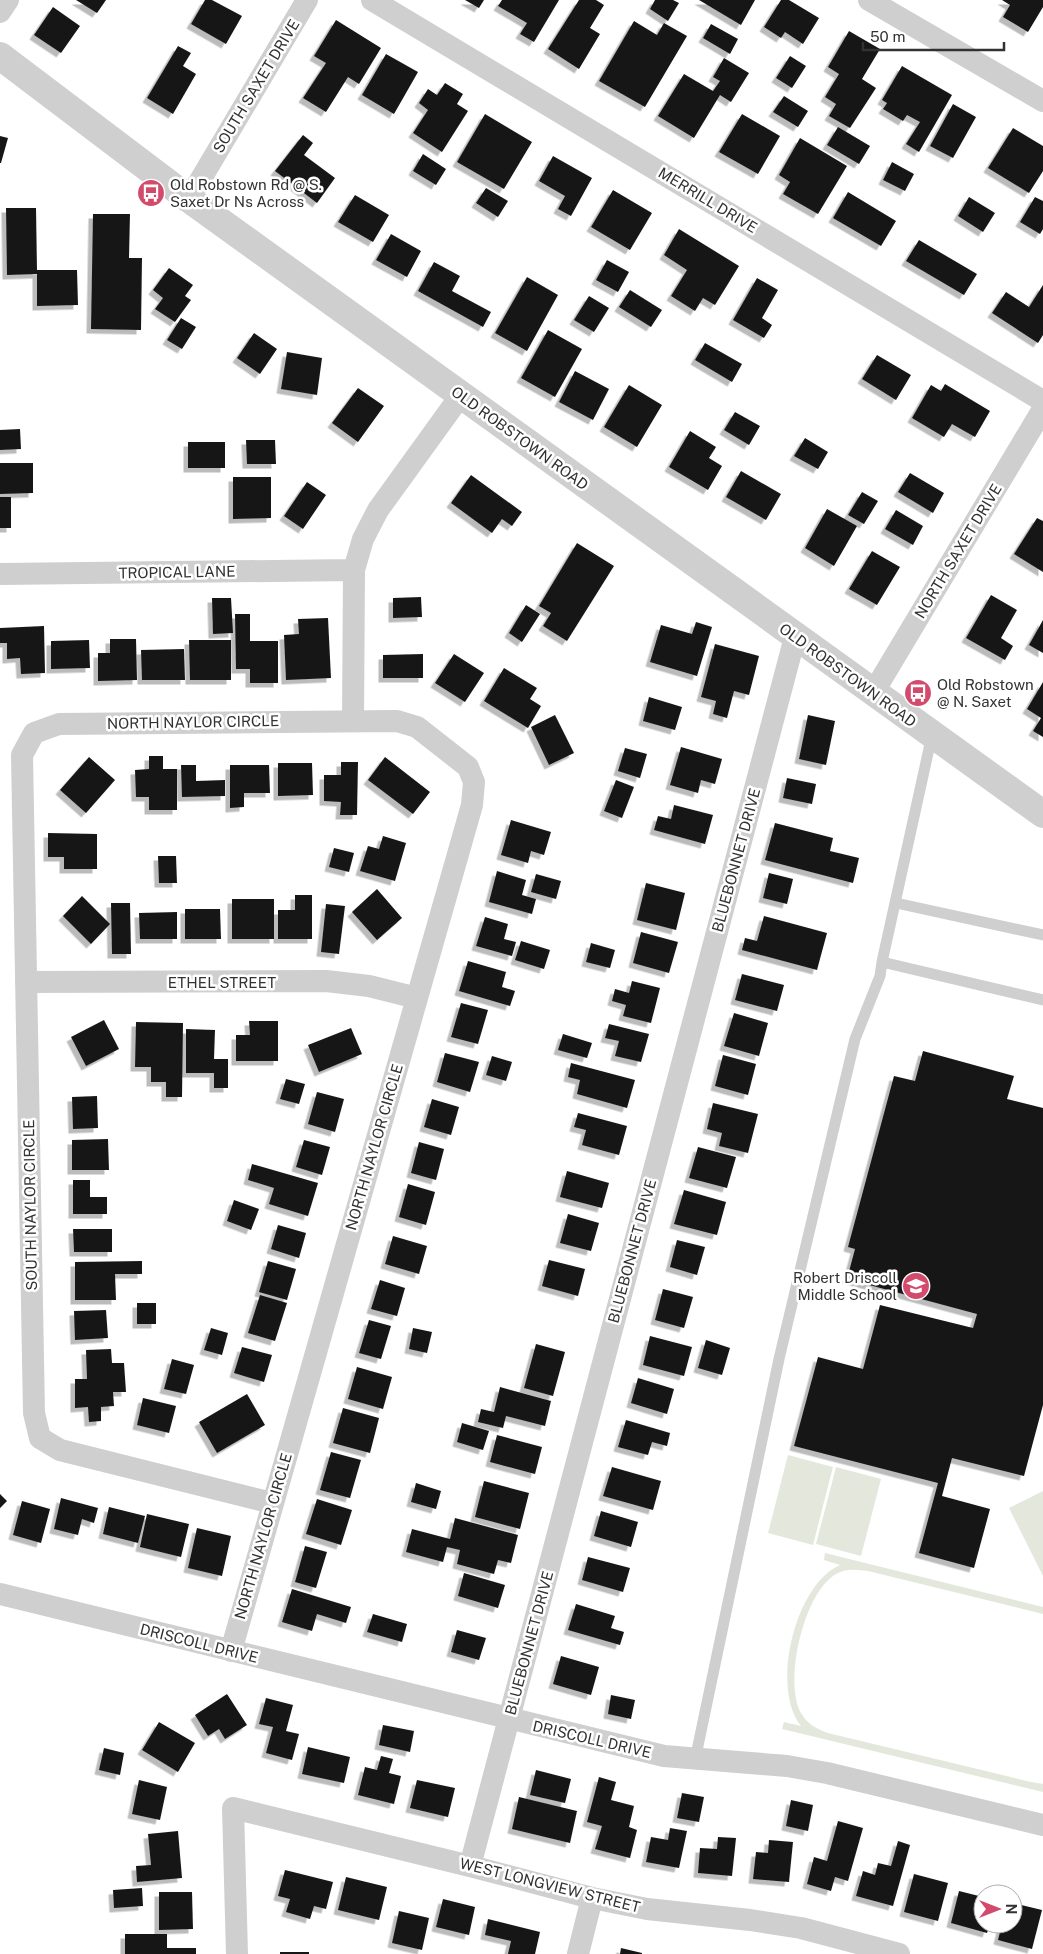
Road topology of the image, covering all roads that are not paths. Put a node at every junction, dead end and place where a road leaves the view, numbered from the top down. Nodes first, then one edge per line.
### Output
1 (8, 0) edge
2 (307, 0) edge
3 (372, 0) edge
4 (869, 0) edge
5 (0, 12) edge
6 (0, 56) edge
7 (1043, 102) edge
8 (189, 199) junction
9 (461, 395) junction
10 (1043, 401) edge
11 (1043, 409) edge
12 (354, 570) junction
13 (0, 574) edge
14 (795, 636) junction
15 (873, 693) junction
16 (353, 720) junction
17 (34, 733) joint
18 (932, 735) junction
19 (1043, 814) edge
20 (896, 903) junction
21 (1043, 935) edge
22 (882, 962) junction
23 (26, 982) junction
24 (417, 998) junction
25 (1043, 1000) edge
26 (272, 1503) junction
27 (0, 1594) edge
28 (231, 1651) junction
29 (509, 1719) junction
30 (695, 1760) junction
31 (1043, 1825) edge
32 (470, 1866) junction
33 (592, 1898) junction
34 (237, 1954) edge
35 (578, 1954) edge
36 (899, 1954) edge

1 - 5 street
2 - 8 street, SOUTH SAXET DRIVE
3 - 10 street, MERRILL DRIVE
4 - 7 street
6 - 8 street, OLD ROBSTOWN ROAD
8 - 9 street, OLD ROBSTOWN ROAD
9 - 12 street
9 - 14 street, OLD ROBSTOWN ROAD
11 - 15 street, NORTH SAXET DRIVE
12 - 13 street, TROPICAL LANE
12 - 16 street
14 - 15 street, OLD ROBSTOWN ROAD
14 - 29 street, BLUEBONNET DRIVE
15 - 18 street, OLD ROBSTOWN ROAD
16 - 17 street, NORTH NAYLOR CIRCLE
16 - 24 street, NORTH NAYLOR CIRCLE
17 - 23 street, SOUTH NAYLOR CIRCLE
18 - 19 street, OLD ROBSTOWN ROAD
18 - 20 lane
20 - 21 lane
20 - 22 lane
22 - 25 lane
22 - 30 lane
23 - 24 street, ETHEL STREET
23 - 26 street, SOUTH NAYLOR CIRCLE
24 - 26 street, NORTH NAYLOR CIRCLE
26 - 28 street, NORTH NAYLOR CIRCLE
27 - 28 street, DRISCOLL DRIVE
28 - 29 street, DRISCOLL DRIVE
29 - 30 street, DRISCOLL DRIVE
29 - 32 street, BLUEBONNET DRIVE
30 - 31 street, DRISCOLL DRIVE
32 - 33 street, WEST LONGVIEW STREET
32 - 34 street, WEST LONGVIEW STREET
33 - 35 street
33 - 36 street, WEST LONGVIEW STREET

